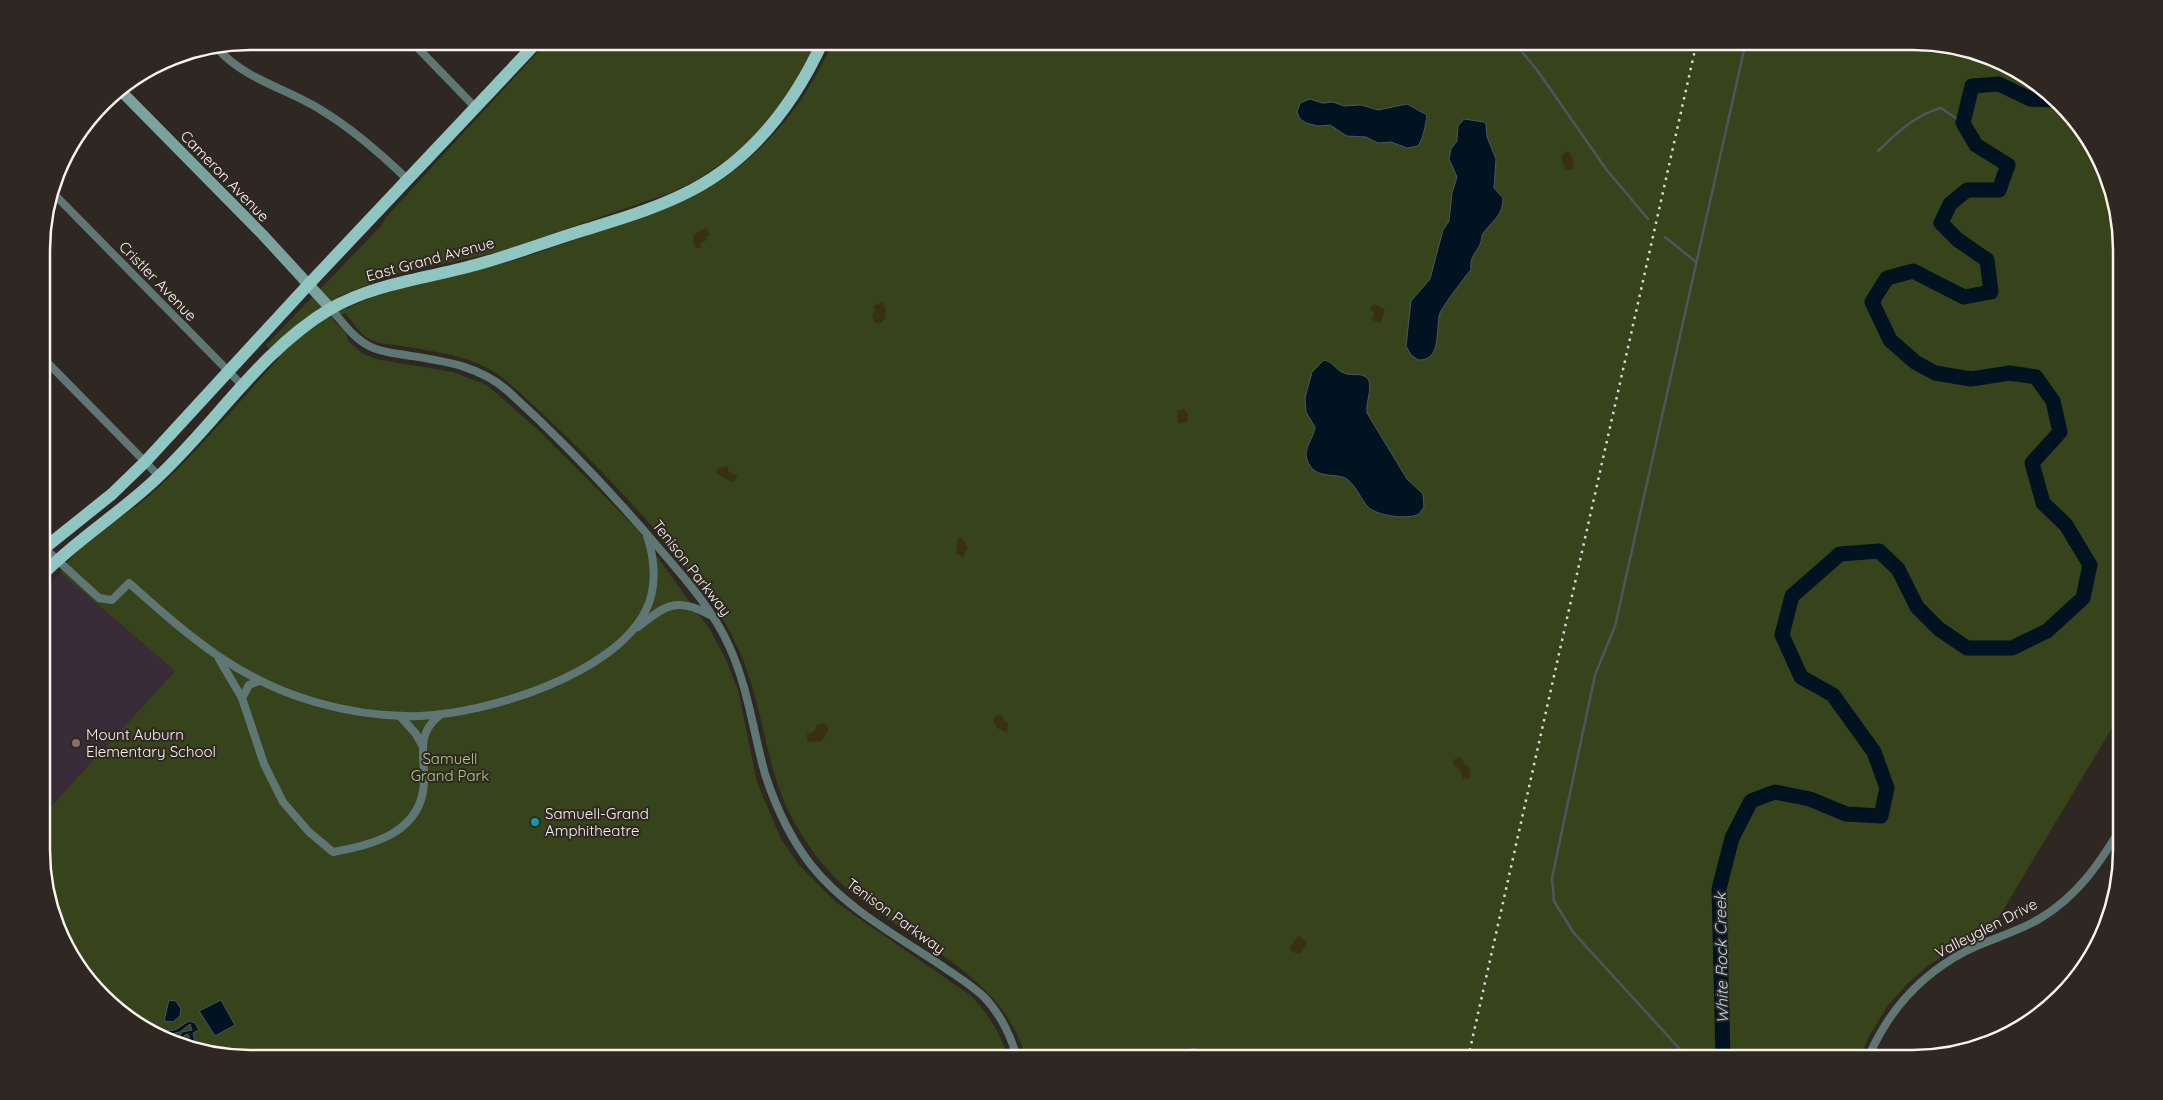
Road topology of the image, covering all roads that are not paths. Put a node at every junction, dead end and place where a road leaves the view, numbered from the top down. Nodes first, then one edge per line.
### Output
1 (420, 50) edge
2 (529, 50) edge
3 (818, 50) edge
4 (221, 52) edge
5 (124, 94) edge
6 (475, 107) junction
7 (407, 179) junction
8 (57, 197) edge
9 (308, 285) junction
10 (330, 309) junction
11 (50, 365) edge
12 (227, 372) junction
13 (243, 386) junction
14 (145, 462) junction
15 (159, 476) junction
16 (646, 532) junction
17 (50, 543) edge
18 (50, 554) edge
19 (57, 560) junction
20 (50, 567) edge
21 (713, 617) junction
22 (628, 635) junction
23 (218, 657) junction
24 (259, 681) junction
25 (242, 698) junction
26 (440, 715) junction
27 (400, 716) junction
28 (422, 745) junction
29 (2113, 840) edge
30 (1014, 1050) edge
31 (1872, 1050) edge

1 - 6 street
2 - 6 main road
3 - 10 main road, East Grand Avenue
4 - 7 street
5 - 9 street, Cameron Avenue
6 - 7 main road
7 - 9 main road
8 - 12 street, Cristler Avenue
9 - 10 street, Tenison Parkway
9 - 12 main road
10 - 13 main road, East Grand Avenue
10 - 16 street, Tenison Parkway
11 - 14 street
12 - 13 street, Cristler Avenue
12 - 14 main road
13 - 15 main road, East Grand Avenue
14 - 15 street
14 - 17 main road
15 - 19 main road, East Grand Avenue
16 - 21 street, Tenison Parkway
16 - 22 street
18 - 19 street
19 - 20 main road, East Grand Avenue
19 - 23 street
21 - 22 street
21 - 30 street, Tenison Parkway
22 - 26 street
23 - 24 street
23 - 25 street
24 - 25 street
24 - 27 street
25 - 28 street
26 - 27 street
26 - 28 street
27 - 28 street
29 - 31 street, Valleyglen Drive

